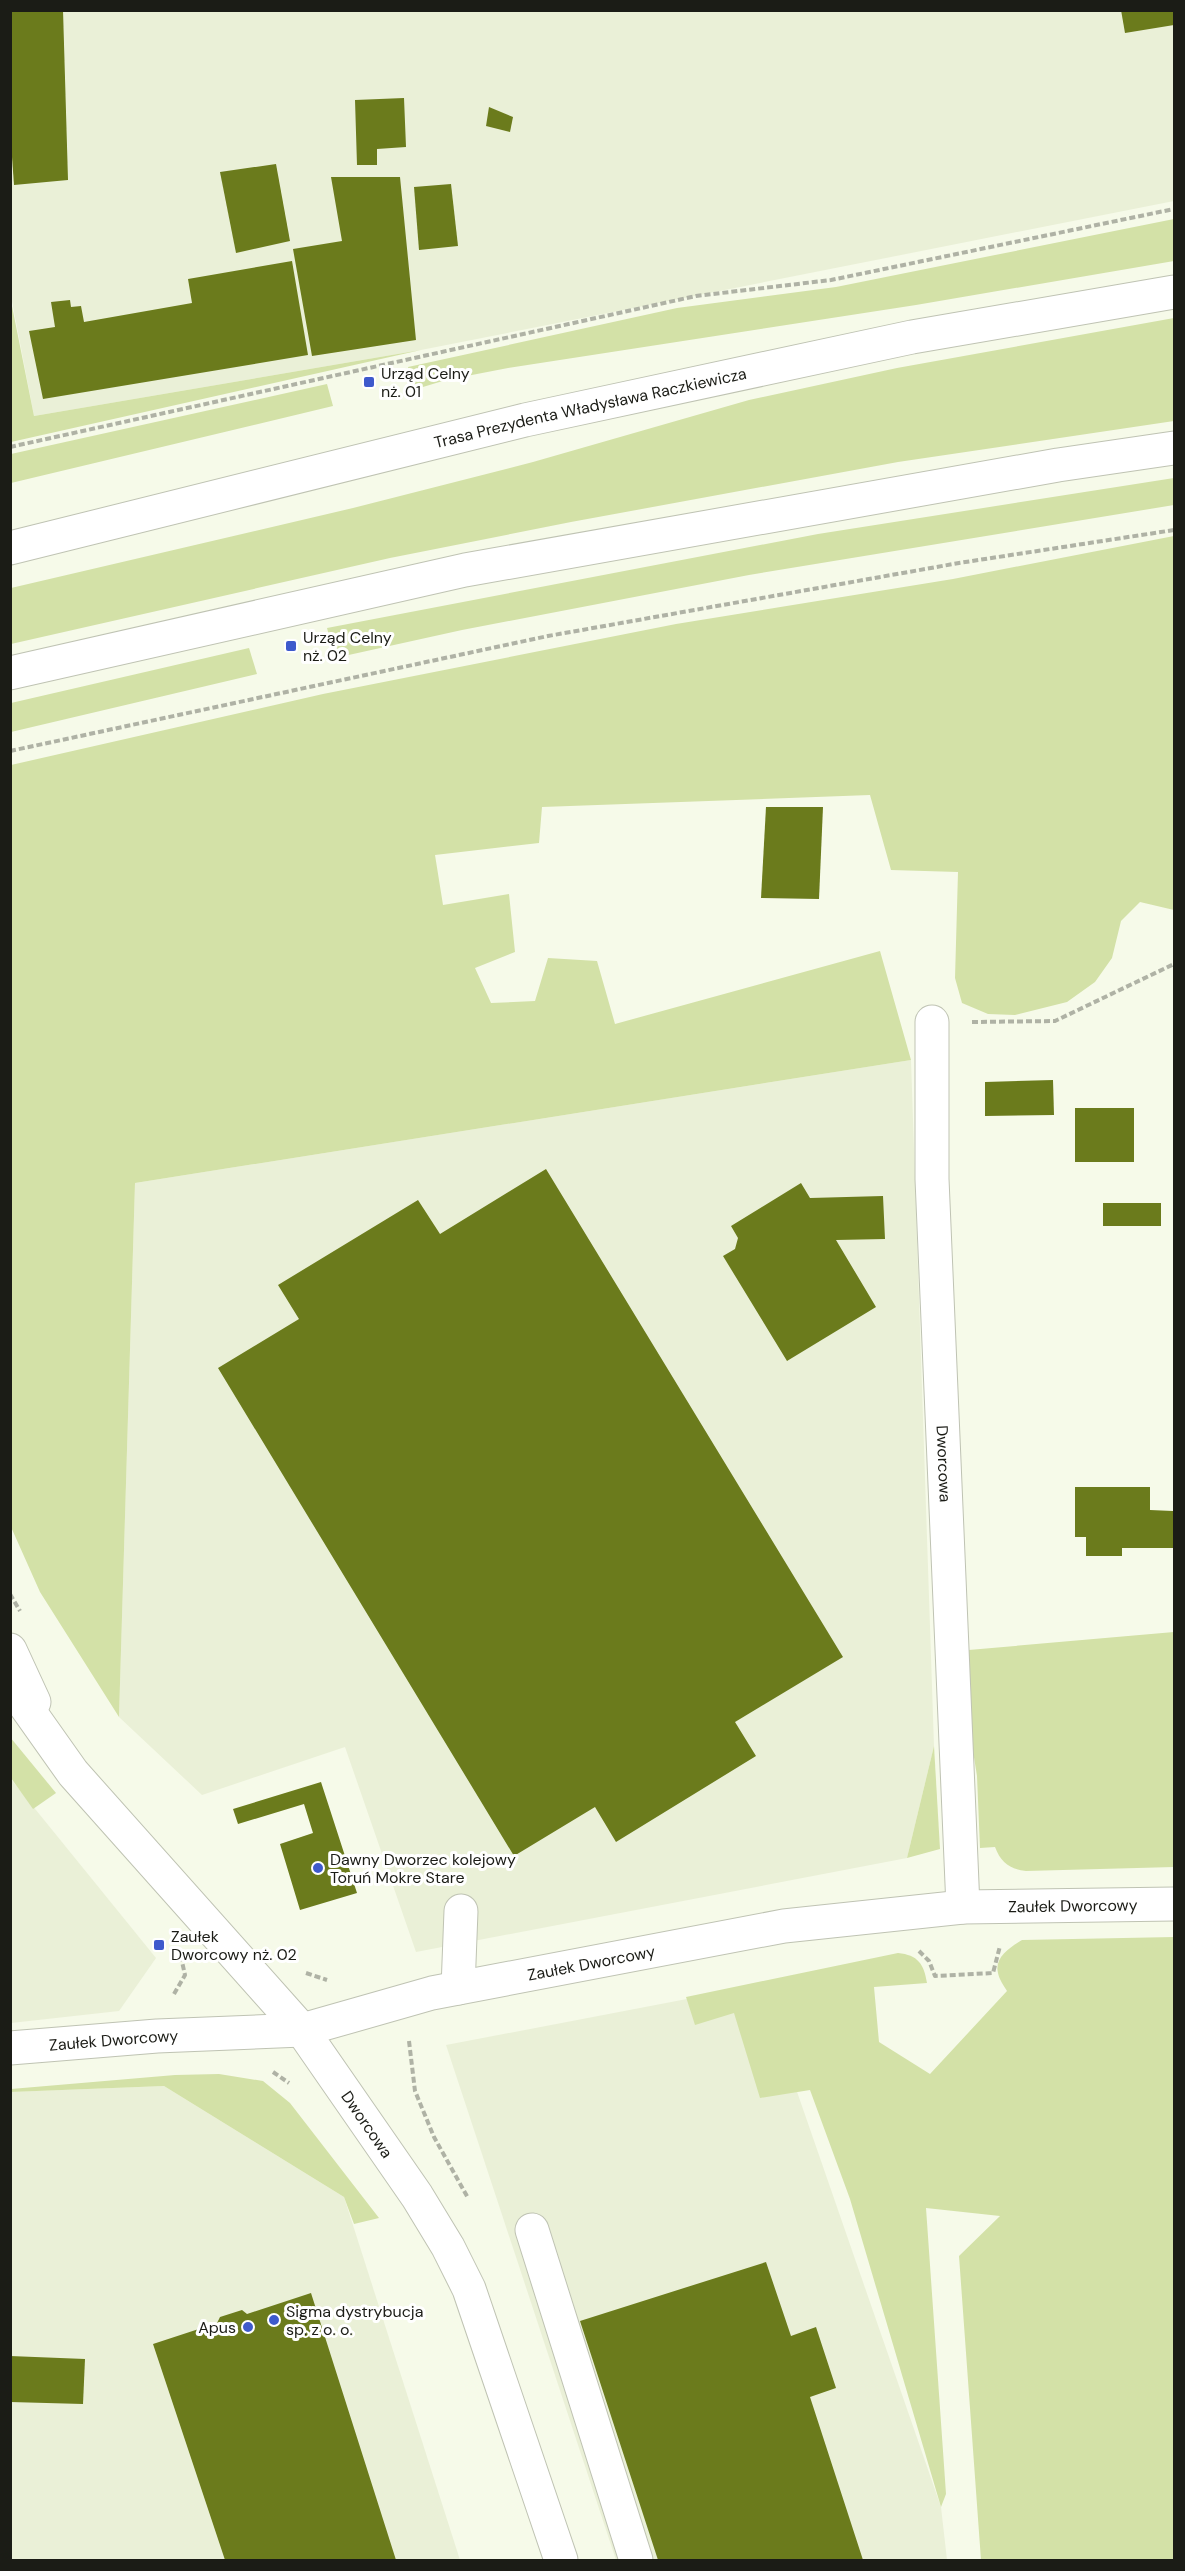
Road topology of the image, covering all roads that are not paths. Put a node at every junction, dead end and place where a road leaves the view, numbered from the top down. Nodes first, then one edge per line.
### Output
1 (1174, 292) edge
2 (1174, 448) edge
3 (10, 548) edge
4 (10, 673) edge
5 (932, 1022) road end
6 (10, 1650) edge
7 (10, 1684) edge
8 (60, 1758) junction
9 (1174, 1904) edge
10 (963, 1907) junction
11 (461, 1911) dead end
12 (458, 1988) junction
13 (302, 2030) junction
14 (10, 2048) edge
15 (532, 2230) dead end
16 (561, 2560) edge
17 (636, 2560) edge

1 - 3 street, Trasa Prezydenta Władysława Raczkiewicza
2 - 4 street
5 - 10 street, Dworcowa
6 - 8 street, Dworcowa
7 - 8 street, Dworcowa
8 - 13 street, Dworcowa
9 - 10 street, Zaułek Dworcowy
10 - 12 street, Zaułek Dworcowy
11 - 12 street
12 - 13 street, Zaułek Dworcowy
13 - 14 street, Zaułek Dworcowy
13 - 16 street, Dworcowa
15 - 17 street

